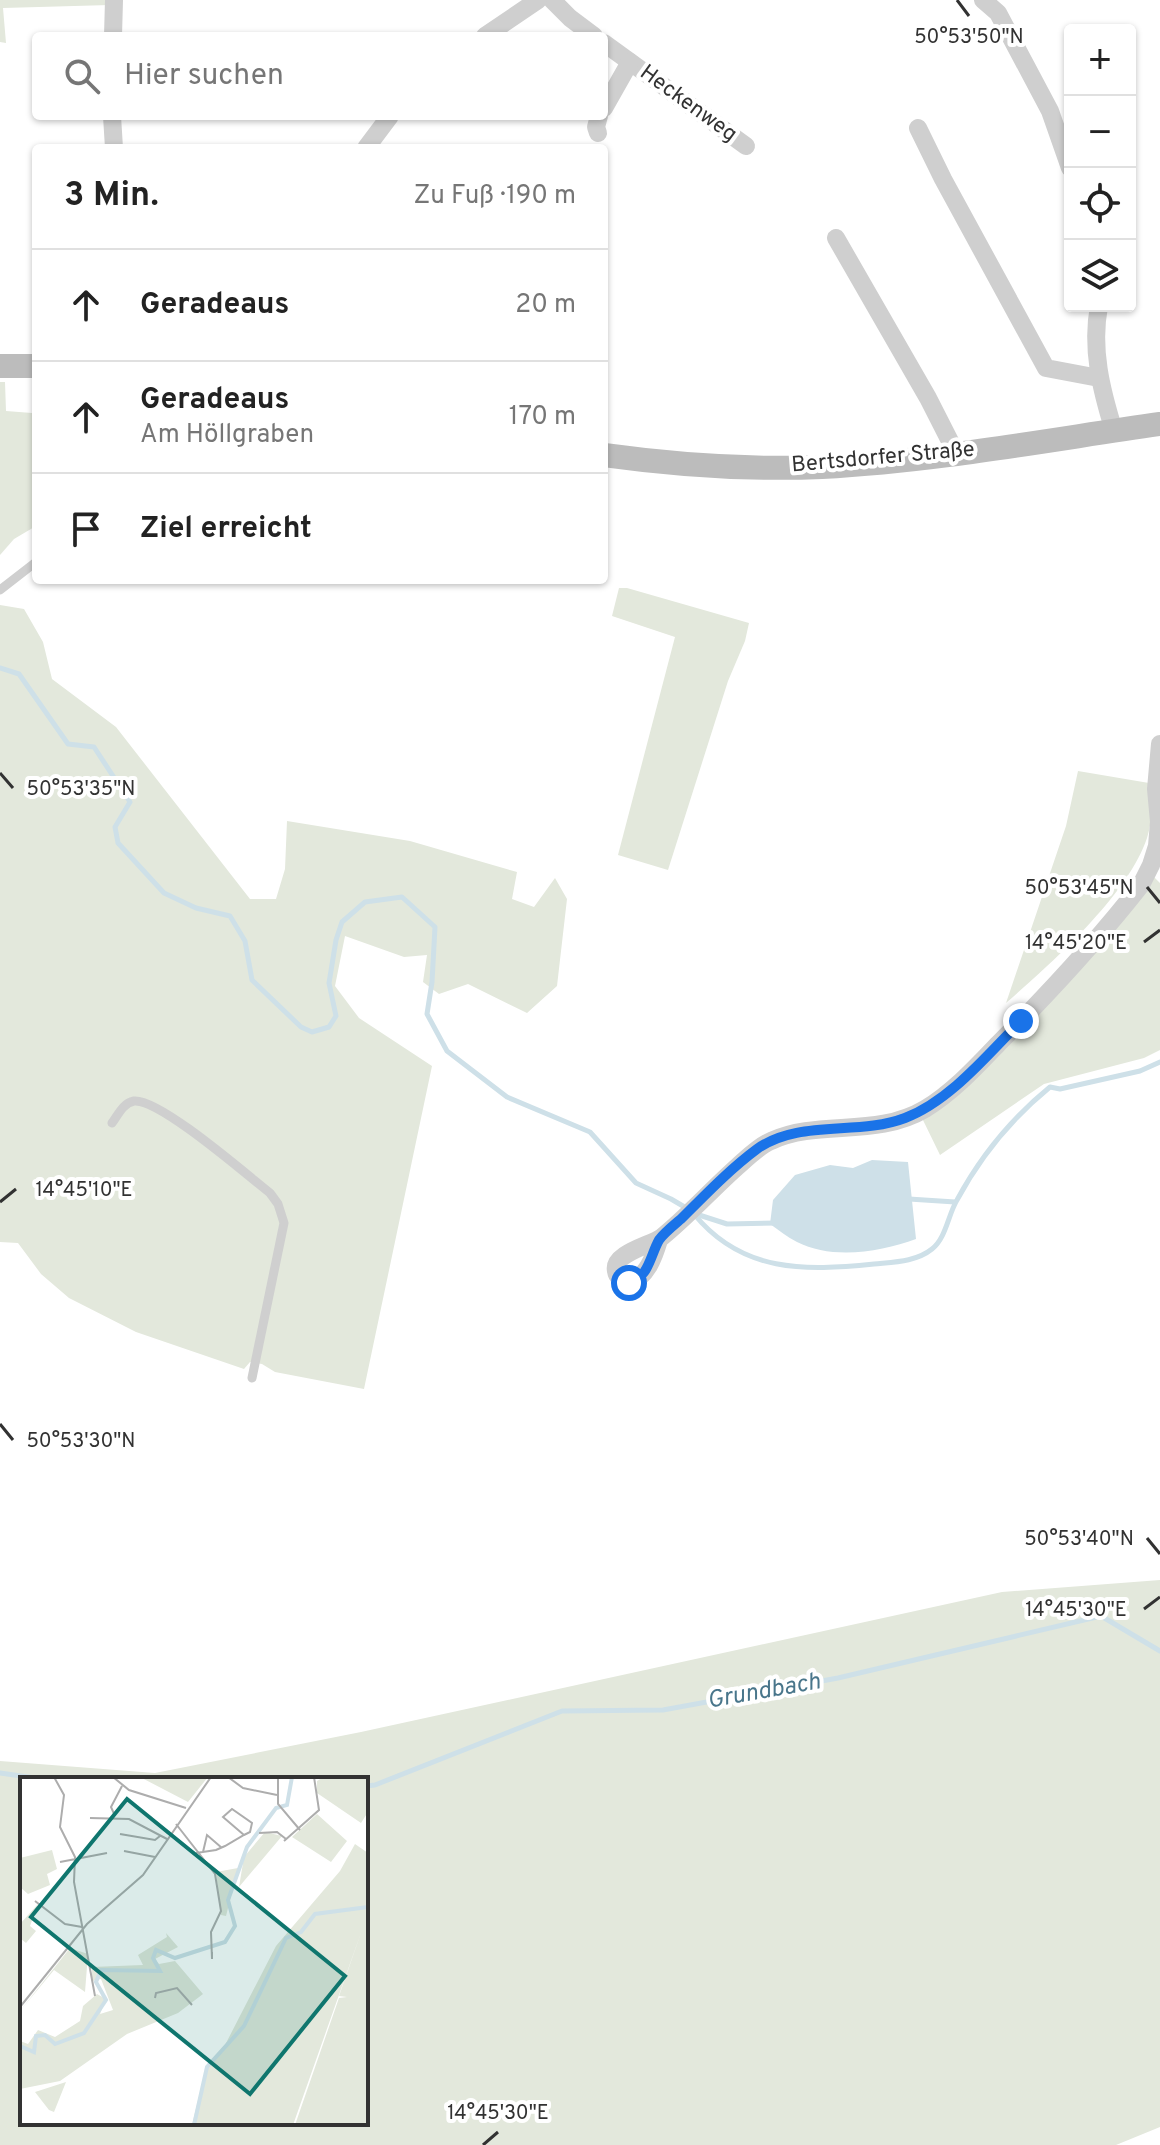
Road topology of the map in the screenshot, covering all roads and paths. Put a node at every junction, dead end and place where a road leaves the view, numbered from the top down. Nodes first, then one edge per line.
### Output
1 (114, 0) edge
2 (538, 0) edge
3 (552, 0) edge
4 (983, 0) edge
5 (1000, 6) edge
6 (113, 32) edge
7 (491, 32) edge
8 (589, 32) edge
9 (608, 46) edge
10 (630, 62) junction
11 (608, 101) edge
12 (112, 120) edge
13 (387, 120) edge
14 (918, 128) dead end
15 (114, 144) edge
16 (369, 144) edge
17 (746, 146) dead end
18 (1064, 151) edge
19 (836, 238) dead end
20 (1098, 312) edge
21 (0, 366) edge
22 (32, 366) edge
23 (1099, 378) junction
24 (1160, 424) edge
25 (1114, 431) junction
26 (956, 453) junction
27 (608, 456) edge
28 (32, 565) edge
29 (0, 590) edge
30 (1160, 744) edge
31 (112, 1123) dead end
32 (659, 1240) dead end
33 (252, 1378) dead end

1 - 6 street
2 - 7 street
3 - 8 street
4 - 5 street
5 - 18 street
9 - 10 street, Heckenweg
10 - 11 street, Heckenweg
10 - 17 street, Heckenweg
12 - 15 street
13 - 16 street
14 - 23 street
19 - 26 street
20 - 23 street
21 - 22 main road
23 - 25 street
24 - 25 main road, Bertsdorfer Straße
25 - 26 main road, Bertsdorfer Straße
26 - 27 main road, Bertsdorfer Straße
28 - 29 lane
30 - 32 street
31 - 33 lane

